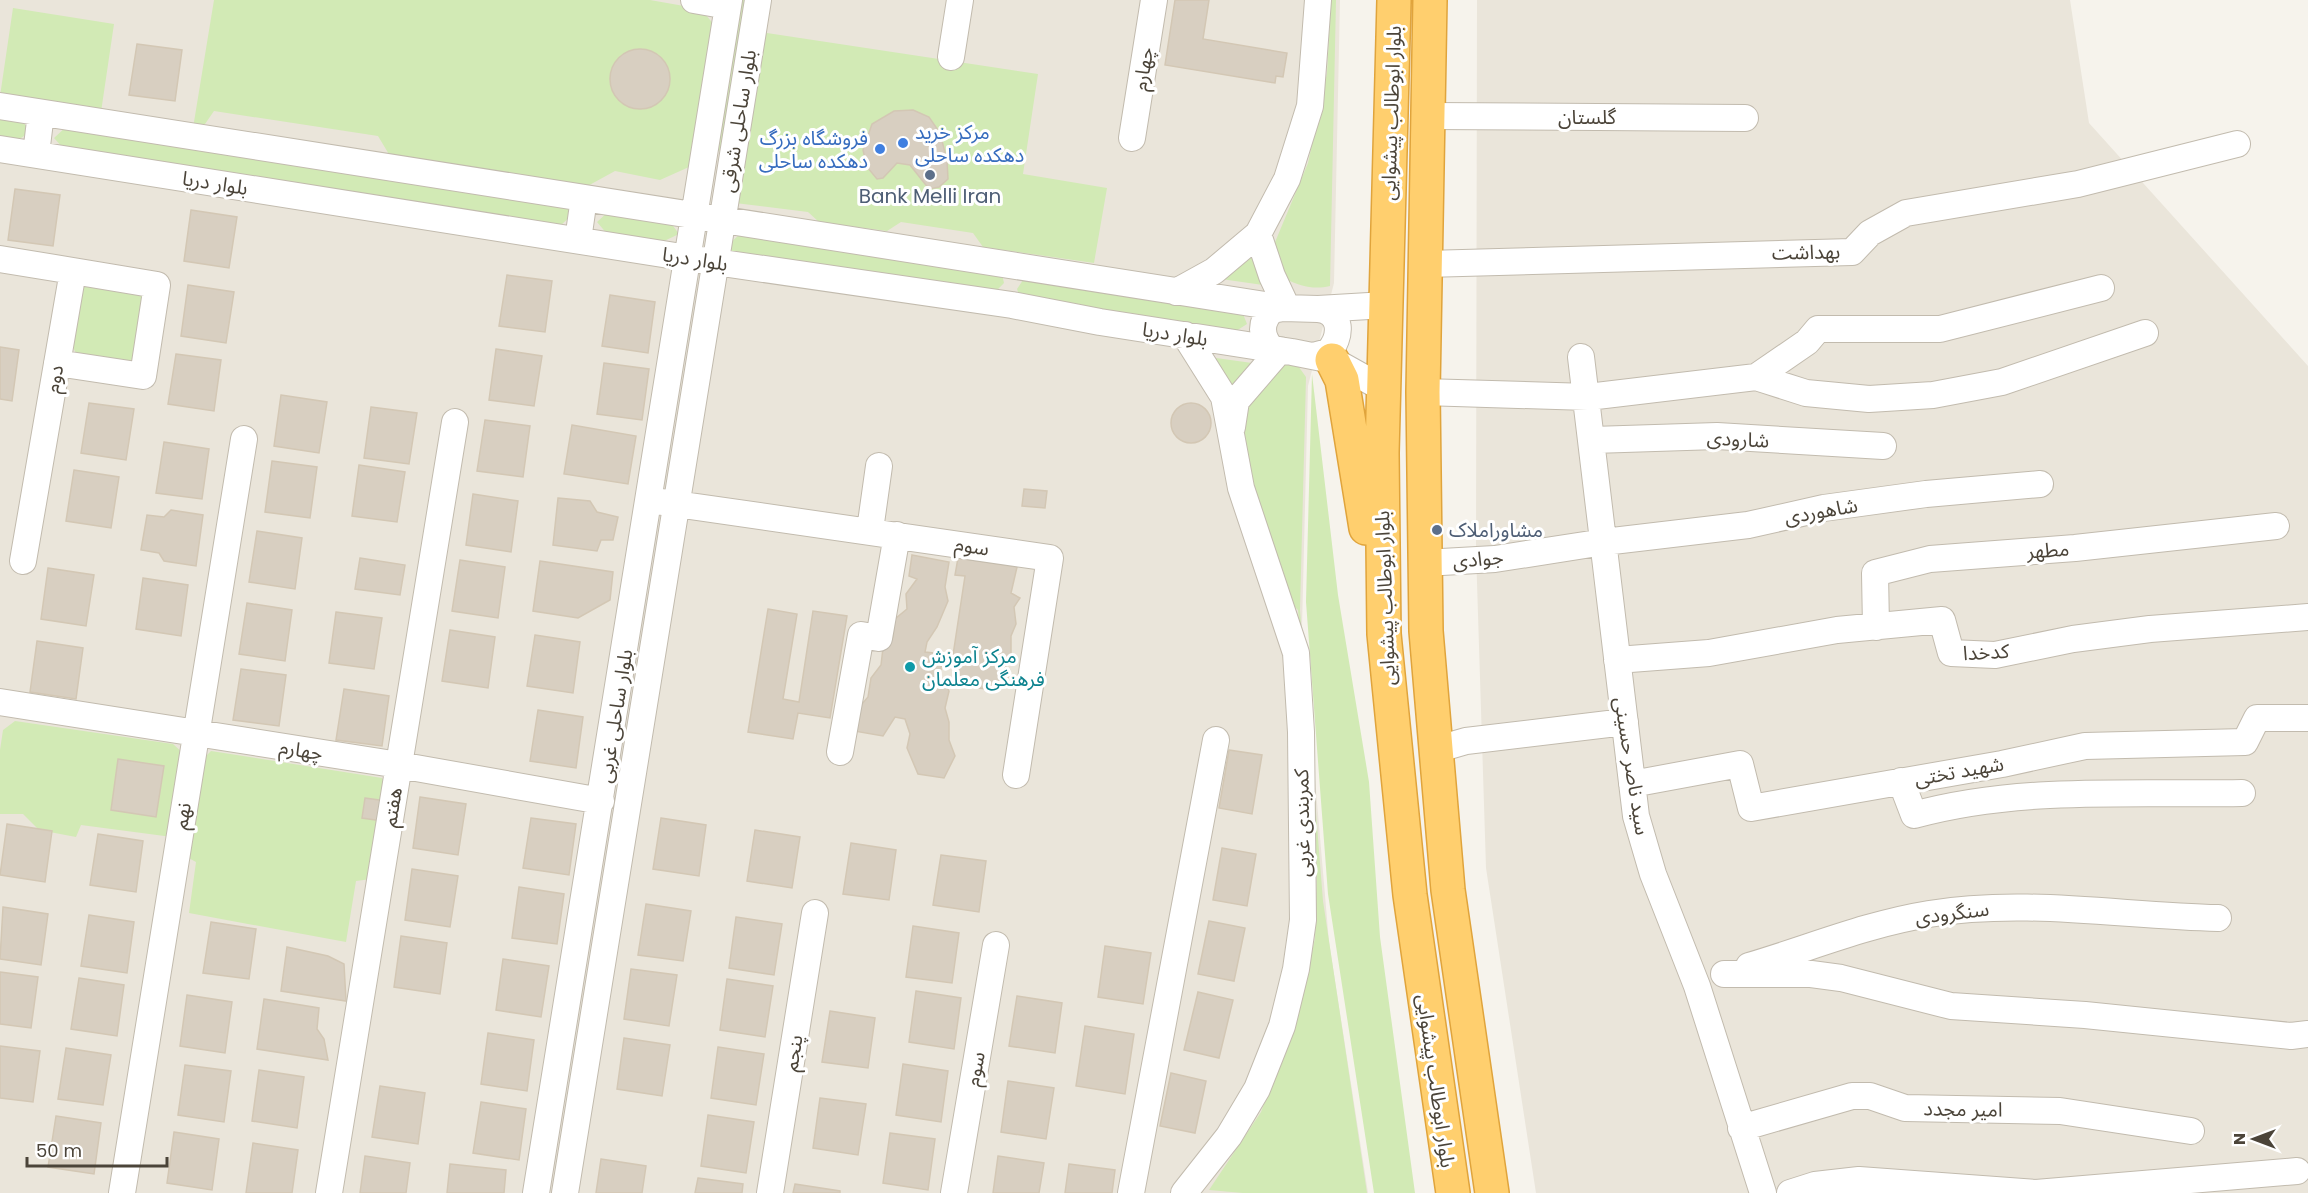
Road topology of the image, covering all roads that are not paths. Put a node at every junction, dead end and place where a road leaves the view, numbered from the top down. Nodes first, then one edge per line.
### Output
1 (694, 0) edge
2 (758, 0) edge
3 (960, 0) edge
4 (1154, 0) edge
5 (1318, 0) edge
6 (1394, 0) edge
7 (1430, 0) edge
8 (729, 3) edge
9 (951, 57) dead end
10 (0, 106) edge
11 (40, 113) junction
12 (1429, 116) junction
13 (1745, 118) dead end
14 (1132, 138) dead end
15 (2237, 144) dead end
16 (0, 149) edge
17 (36, 154) junction
18 (584, 198) junction
19 (1258, 234) junction
20 (691, 237) junction
21 (578, 240) junction
22 (719, 241) junction
23 (0, 259) edge
24 (1426, 264) junction
25 (1018, 267) junction
26 (73, 271) junction
27 (2101, 288) dead end
28 (1176, 292) junction
29 (1012, 305) junction
30 (1386, 305) junction
31 (1285, 308) junction
32 (1318, 309) junction
33 (2145, 333) dead end
34 (1185, 335) junction
35 (1276, 349) junction
36 (1581, 357) dead end
37 (1323, 358) junction
38 (57, 363) junction
39 (1756, 377) junction
40 (1384, 389) junction
41 (1423, 392) junction
42 (1588, 397) junction
43 (455, 422) dead end
44 (1231, 433) junction
45 (244, 439) dead end
46 (1593, 440) junction
47 (1883, 446) dead end
48 (879, 466) dead end
49 (2040, 484) dead end
50 (650, 500) junction
51 (677, 504) junction
52 (2276, 526) dead end
53 (870, 530) junction
54 (897, 534) junction
55 (1604, 542) junction
56 (23, 561) dead end
57 (1424, 563) junction
58 (2308, 617) edge
59 (1876, 627) junction
60 (1385, 643) junction
61 (1617, 660) junction
62 (0, 702) edge
63 (2308, 718) edge
64 (1624, 722) junction
65 (196, 733) junction
66 (1216, 740) dead end
67 (1435, 750) junction
68 (840, 752) dead end
69 (399, 765) junction
70 (1016, 775) dead end
71 (1901, 781) junction
72 (1632, 784) junction
73 (2242, 793) dead end
74 (601, 801) junction
75 (815, 912) dead end
76 (2218, 918) dead end
77 (996, 945) dead end
78 (1724, 974) junction
79 (1697, 986) junction
80 (2308, 1034) edge
81 (1741, 1128) junction
82 (2191, 1131) dead end
83 (2297, 1171) dead end
84 (122, 1193) edge
85 (329, 1193) edge
86 (536, 1193) edge
87 (565, 1193) edge
88 (770, 1193) edge
89 (954, 1193) edge
90 (1131, 1193) edge
91 (1184, 1193) edge
92 (1453, 1193) edge
93 (1492, 1193) edge
94 (1764, 1193) edge
95 (1790, 1193) edge

1 - 8 street
2 - 22 street, بلوار ساحلی شرقی
3 - 9 street
4 - 14 street, چهارم
5 - 19 street
6 - 30 highway, بلوار ابوطالب پیشوایی
7 - 12 highway, بلوار ابوطالب پیشوایی
8 - 20 street, بلوار ساحلی شرقی
10 - 11 street, بلوار دریا
11 - 17 street
11 - 18 street, بلوار دریا
12 - 13 street, گلستان
12 - 24 highway, بلوار ابوطالب پیشوایی
15 - 24 street, بهداشت
16 - 17 street, بلوار دریا
17 - 21 street, بلوار دریا
18 - 20 street, بلوار دریا
18 - 21 street
19 - 28 street
19 - 31 street
20 - 21 street, بلوار دریا
20 - 22 street, بلوار دریا
20 - 22 street, بلوار دریا
20 - 50 street, بلوار ساحلی غربی
22 - 25 street, بلوار دریا
22 - 29 street, بلوار دریا
22 - 51 street, بلوار ساحلی غربی
23 - 26 street
24 - 41 highway, بلوار ابوطالب پیشوایی
25 - 28 street, بلوار دریا
25 - 29 street
26 - 38 street, دوم
26 - 38 street
27 - 39 street
28 - 31 street, بلوار دریا
29 - 34 street, بلوار دریا
30 - 32 street, بلوار دریا
30 - 40 highway, بلوار ابوطالب پیشوایی
31 - 32 street, بلوار دریا
31 - 35 street
32 - 37 street
33 - 39 street
34 - 35 street, بلوار دریا
34 - 44 street, کمربندی غربی
35 - 37 street, بلوار دریا
35 - 44 street
36 - 42 street, سید ناصر حسینی
37 - 40 street, بلوار دریا
37 - 60 highway
38 - 56 street, دوم
39 - 42 street
40 - 60 highway, بلوار ابوطالب پیشوایی
41 - 42 street
41 - 57 highway, بلوار ابوطالب پیشوایی
42 - 46 street, سید ناصر حسینی
43 - 69 street, هفتم
44 - 91 street, کمربندی غربی
45 - 65 street, نهم
46 - 47 street, شارودی
46 - 55 street, سید ناصر حسینی
48 - 53 street
49 - 55 street, شاهوردی
50 - 51 street, سوم
50 - 74 street, بلوار ساحلی غربی
51 - 53 street, سوم
51 - 87 street, بلوار ساحلی غربی
52 - 59 street, مطهر
53 - 54 street, سوم
54 - 68 street
54 - 70 street, سوم
55 - 57 street, جوادی
55 - 61 street, سید ناصر حسینی
57 - 67 highway, بلوار ابوطالب پیشوایی
58 - 59 street, کدخدا
59 - 61 street, کدخدا
60 - 92 highway, بلوار ابوطالب پیشوایی
61 - 64 street, سید ناصر حسینی
62 - 65 street, چهارم
63 - 71 street, شهید تختی
64 - 67 street
64 - 72 street, سید ناصر حسینی
65 - 69 street, چهارم
65 - 84 street, نهم
66 - 90 street
67 - 93 highway, بلوار ابوطالب پیشوایی
69 - 74 street, چهارم
69 - 85 street, هفتم
71 - 72 street, شهید تختی
71 - 73 street
72 - 79 street, سید ناصر حسینی
74 - 86 street, بلوار ساحلی غربی
75 - 88 street, پنجم
76 - 78 street, سنگرودی
77 - 89 street, سوم
78 - 79 street, سنگرودی
78 - 80 street
79 - 81 street, سید ناصر حسینی
81 - 82 street, امیر مجدد
81 - 94 street, سید ناصر حسینی
83 - 95 street

